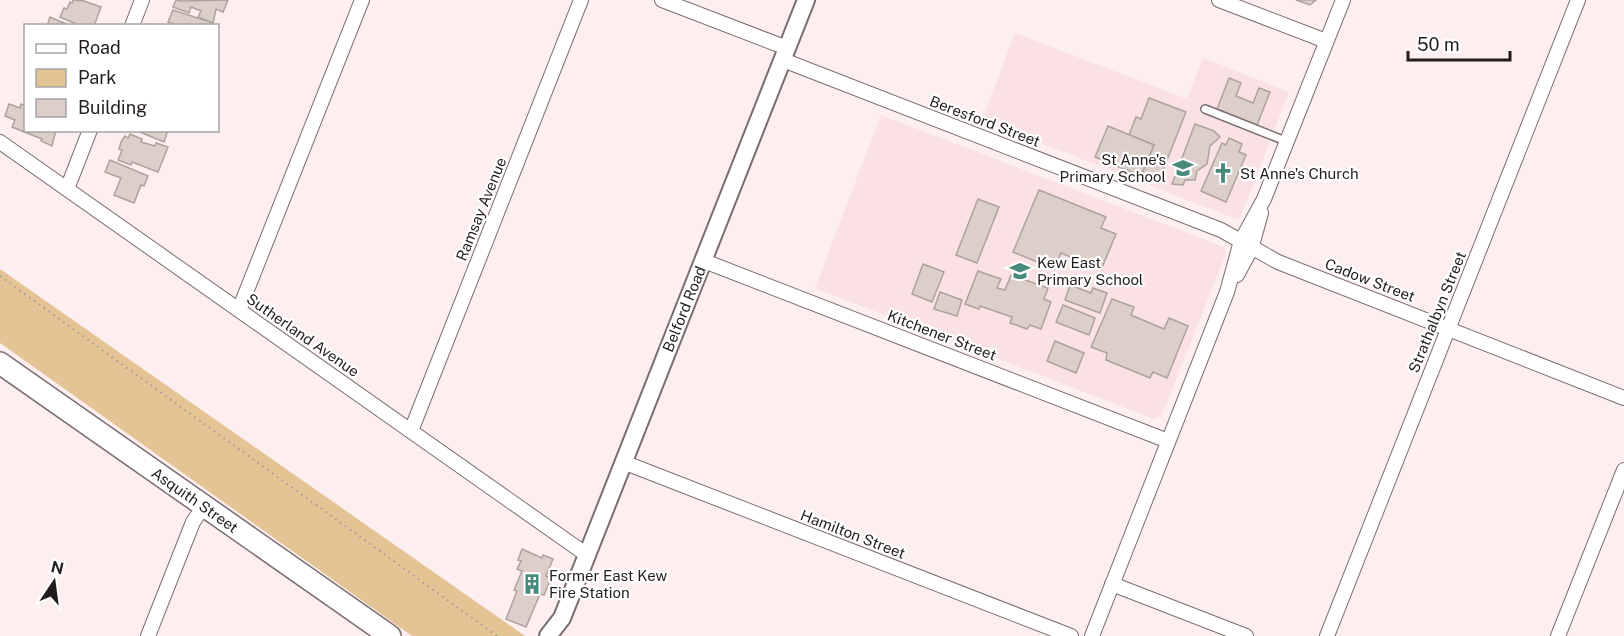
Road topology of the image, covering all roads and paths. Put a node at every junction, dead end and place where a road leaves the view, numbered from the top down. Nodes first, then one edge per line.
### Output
1 (142, 0) edge
2 (362, 0) edge
3 (581, 0) edge
4 (662, 0) edge
5 (806, 0) edge
6 (1219, 0) edge
7 (1342, 0) edge
8 (1578, 0) edge
9 (133, 24) edge
10 (1326, 41) junction
11 (785, 54) junction
12 (1205, 109) dead end
13 (89, 132) edge
14 (0, 142) edge
15 (1288, 142) junction
16 (67, 189) junction
17 (1246, 245) junction
18 (704, 261) junction
19 (0, 276) edge
20 (239, 310) junction
21 (1448, 328) junction
22 (0, 363) edge
23 (1624, 398) edge
24 (411, 431) junction
25 (1168, 441) junction
26 (623, 462) junction
27 (1624, 470) edge
28 (204, 506) junction
29 (587, 555) junction
30 (1112, 584) junction
31 (561, 618) junction
32 (148, 636) edge
33 (390, 636) edge
34 (497, 636) edge
35 (548, 636) edge
36 (562, 636) edge
37 (1071, 636) edge
38 (1092, 636) edge
39 (1246, 636) edge
40 (1327, 636) edge
41 (1558, 636) edge

1 - 9 street
2 - 20 street
3 - 24 street, Ramsay Avenue
4 - 11 street, Beresford Street
5 - 11 street, Belford Road
6 - 10 street
7 - 10 street
8 - 21 street, Strathalbyn Street
10 - 15 street
11 - 17 street, Beresford Street
11 - 18 street, Belford Road
12 - 15 lane
13 - 16 street
14 - 16 street, Sutherland Avenue
15 - 17 street
16 - 20 street, Sutherland Avenue
17 - 21 street, Cadow Street
17 - 25 street
18 - 25 street, Kitchener Street
18 - 26 street, Belford Road
19 - 34 path
20 - 24 street, Sutherland Avenue
21 - 23 street, Cadow Street
21 - 40 street, Strathalbyn Street
22 - 28 main road, Asquith Street
24 - 29 street, Sutherland Avenue
25 - 30 street
26 - 29 street, Belford Road
26 - 37 street, Hamilton Street
27 - 41 street
28 - 32 street
28 - 33 main road, Asquith Street
29 - 31 street, Belford Road
30 - 38 street
30 - 39 street
31 - 35 street, Belford Road
31 - 36 street, Belford Road

